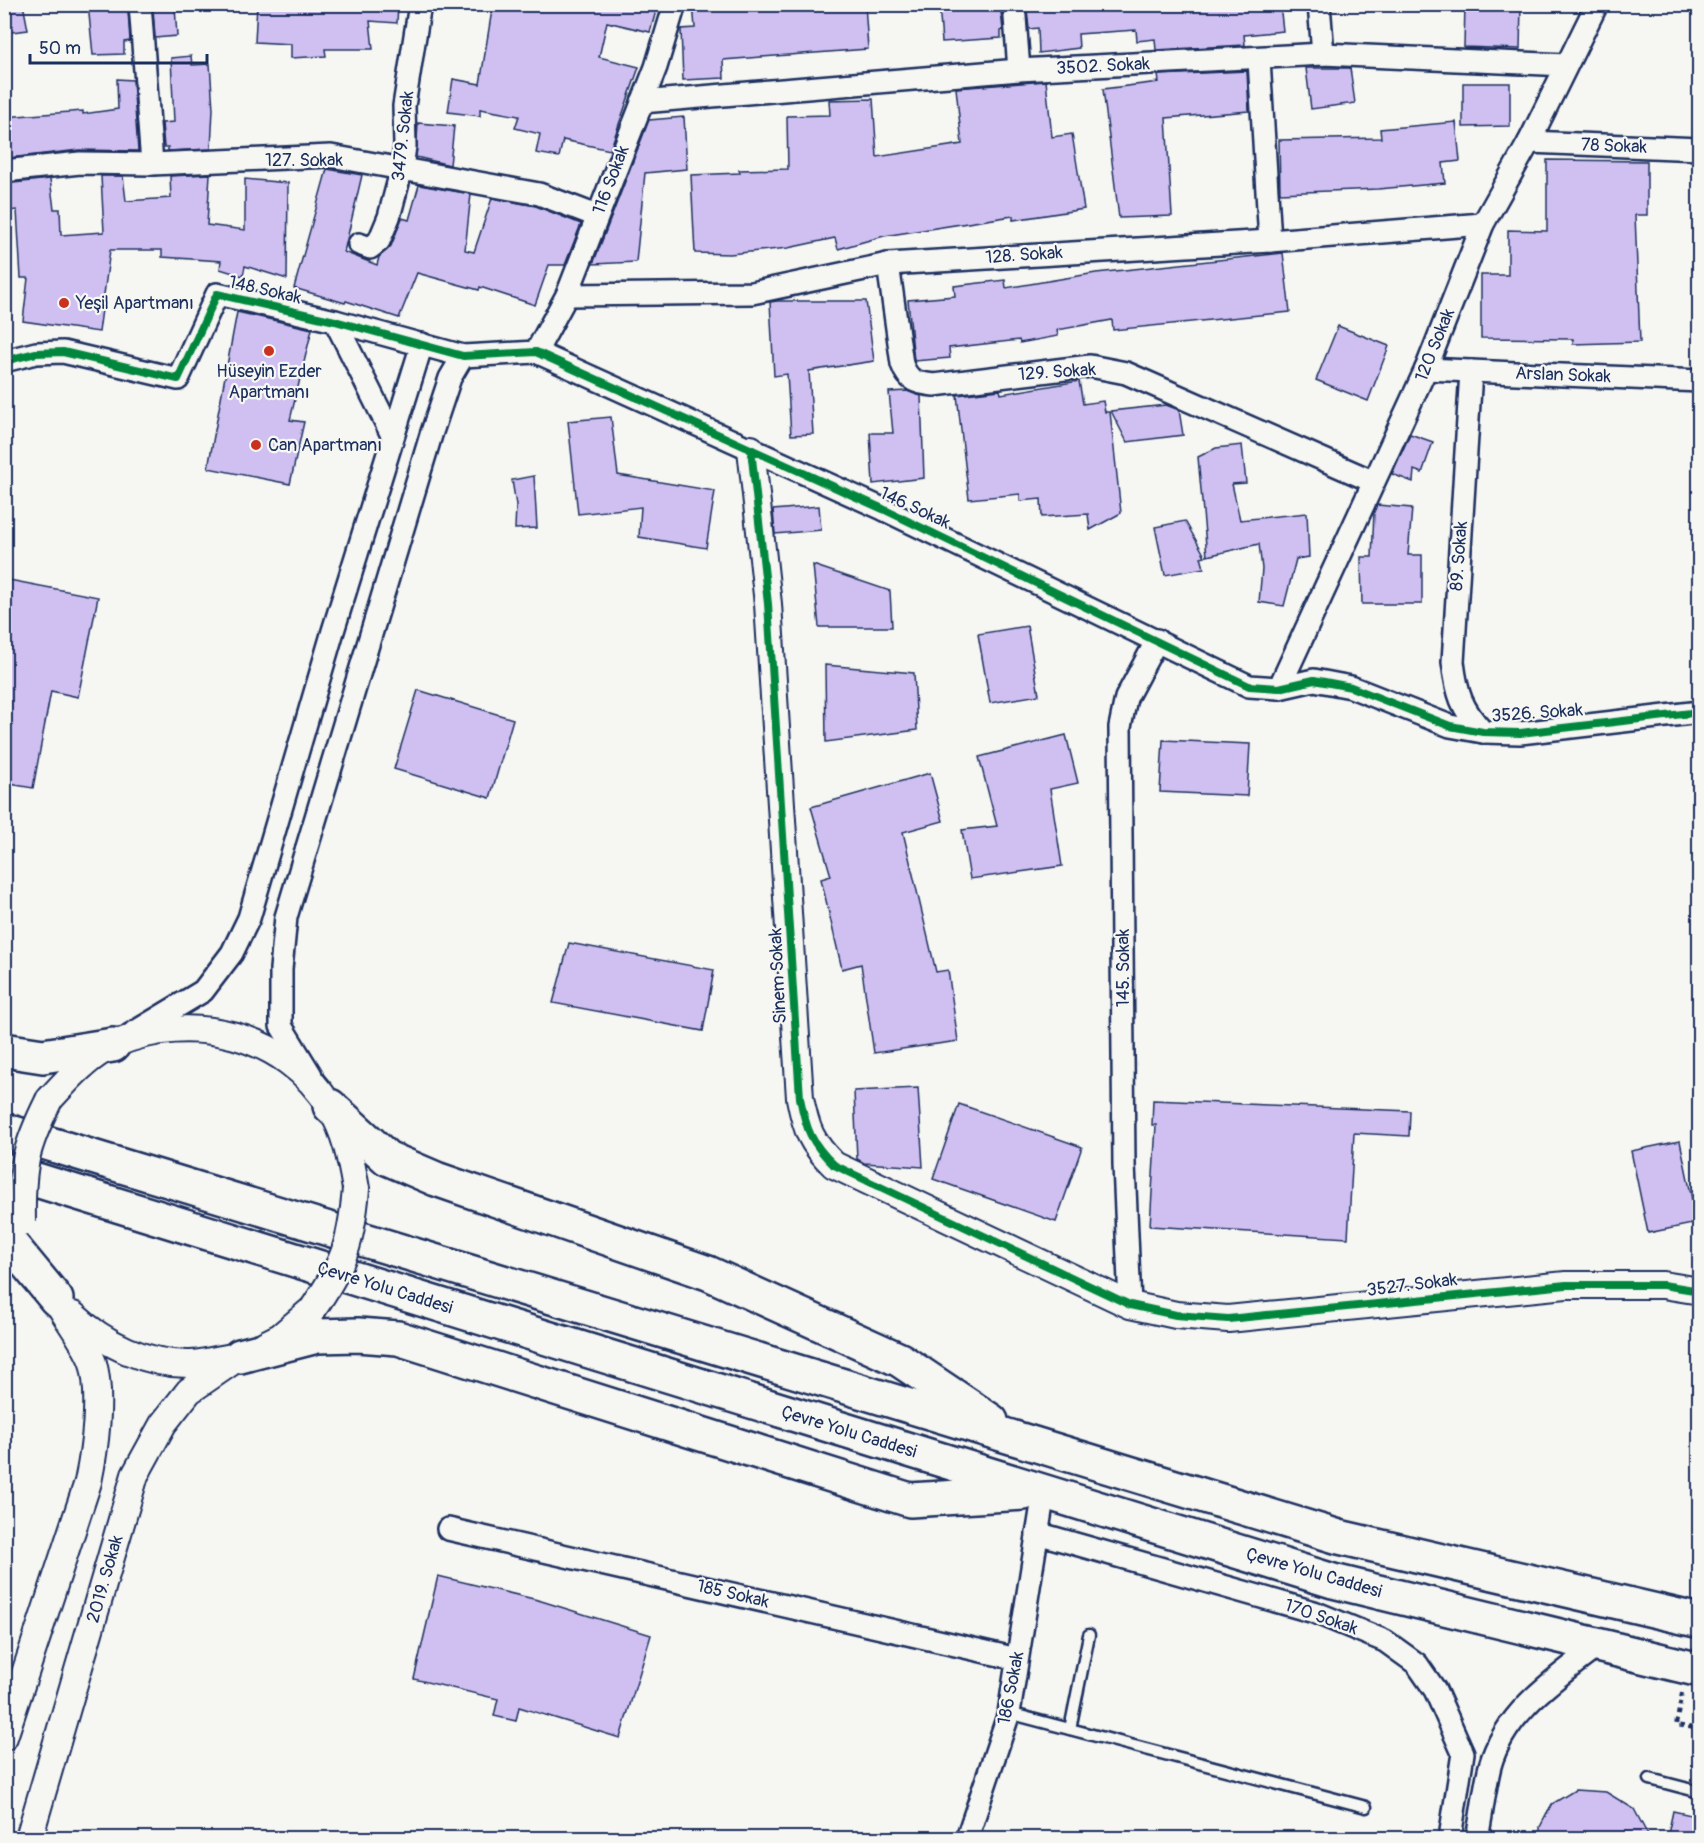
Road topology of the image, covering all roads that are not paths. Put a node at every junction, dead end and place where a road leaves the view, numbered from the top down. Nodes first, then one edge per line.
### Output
1 (140, 4) edge
2 (420, 4) edge
3 (675, 4) edge
4 (1014, 4) edge
5 (1319, 4) edge
6 (1597, 4) edge
7 (1323, 54) junction
8 (1259, 60) junction
9 (1566, 65) junction
10 (1019, 70) junction
11 (642, 102) junction
12 (1528, 142) junction
13 (1700, 149) edge
14 (152, 164) junction
15 (402, 168) junction
16 (4, 171) edge
17 (597, 216) junction
18 (1483, 224) junction
19 (1270, 241) junction
20 (359, 244) dead end
21 (888, 264) junction
22 (567, 296) junction
23 (335, 321) junction
24 (422, 344) junction
25 (536, 352) junction
26 (463, 356) junction
27 (4, 361) edge
28 (1426, 369) junction
29 (1471, 371) junction
30 (1700, 381) edge
31 (392, 435) junction
32 (751, 449) junction
33 (1372, 481) junction
34 (1157, 640) junction
35 (1279, 688) junction
36 (1700, 712) edge
37 (1483, 732) junction
38 (113, 1045) junction
39 (4, 1050) edge
40 (330, 1106) junction
41 (4, 1130) edge
42 (4, 1170) edge
43 (13, 1229) edge
44 (1700, 1291) edge
45 (56, 1299) junction
46 (1130, 1305) junction
47 (240, 1356) junction
48 (1020, 1440) junction
49 (1044, 1492) junction
50 (448, 1529) dead end
51 (1037, 1533) junction
52 (1700, 1621) edge
53 (1089, 1635) dead end
54 (1598, 1646) junction
55 (1017, 1659) junction
56 (1693, 1669) edge
57 (1009, 1713) junction
58 (1070, 1729) junction
59 (4, 1737) edge
60 (1650, 1779) dead end
61 (1700, 1792) edge
62 (1366, 1807) dead end
63 (29, 1839) edge
64 (967, 1839) edge
65 (1449, 1839) edge
66 (1476, 1839) edge

1 - 14 street
2 - 15 street, 3479. Sokak
3 - 11 street, 116 Sokak
4 - 10 street
5 - 7 street
6 - 9 street, 120 Sokak
7 - 8 street, 3502. Sokak
7 - 9 street, 3502. Sokak
8 - 10 street, 3502. Sokak
8 - 19 street
9 - 12 street, 120 Sokak
10 - 11 street, 3502. Sokak
11 - 17 street, 116 Sokak
12 - 13 street, 78 Sokak
12 - 18 street, 120 Sokak
14 - 15 street, 127. Sokak
14 - 16 street, 127. Sokak
15 - 17 street, 127. Sokak
15 - 20 street, 3479. Sokak
17 - 22 street, 116 Sokak
18 - 19 street, 128. Sokak
18 - 28 street, 120 Sokak
19 - 21 street, 128. Sokak
21 - 22 street, 128. Sokak
21 - 33 street, 129. Sokak
22 - 25 street, 116 Sokak
23 - 24 street, 148 Sokak
23 - 27 street, 148 Sokak
23 - 31 street
24 - 26 street, 148 Sokak
24 - 31 street
25 - 26 street, 148 Sokak
25 - 32 street, 146 Sokak
26 - 40 street
28 - 29 street, Arslan Sokak
28 - 33 street, 120 Sokak
29 - 30 street, Arslan Sokak
29 - 37 street, 89. Sokak
31 - 38 street
32 - 34 street, 146 Sokak
32 - 46 street, Sinem Sokak
33 - 35 street, 120 Sokak
34 - 35 street, 146 Sokak
34 - 46 street, 145. Sokak
35 - 37 street, 3526. Sokak
36 - 37 street, 3526. Sokak
38 - 39 highway
38 - 40 street
38 - 43 street, bridge
40 - 47 street, bridge
40 - 48 highway
41 - 48 highway
42 - 49 highway, Çevre Yolu Caddesi
43 - 45 highway
44 - 46 street, 3527. Sokak
45 - 47 street
45 - 59 street
47 - 49 highway
47 - 63 street, 2019. Sokak
48 - 52 highway
49 - 51 street, 186 Sokak
49 - 54 highway, Çevre Yolu Caddesi
50 - 55 street, 185 Sokak
51 - 55 street, 186 Sokak
51 - 65 street, 170 Sokak
53 - 58 lane
54 - 56 highway, Çevre Yolu Caddesi
54 - 66 street
55 - 57 street, 186 Sokak
57 - 58 lane
57 - 64 street, 186 Sokak
58 - 62 lane
60 - 61 lane

